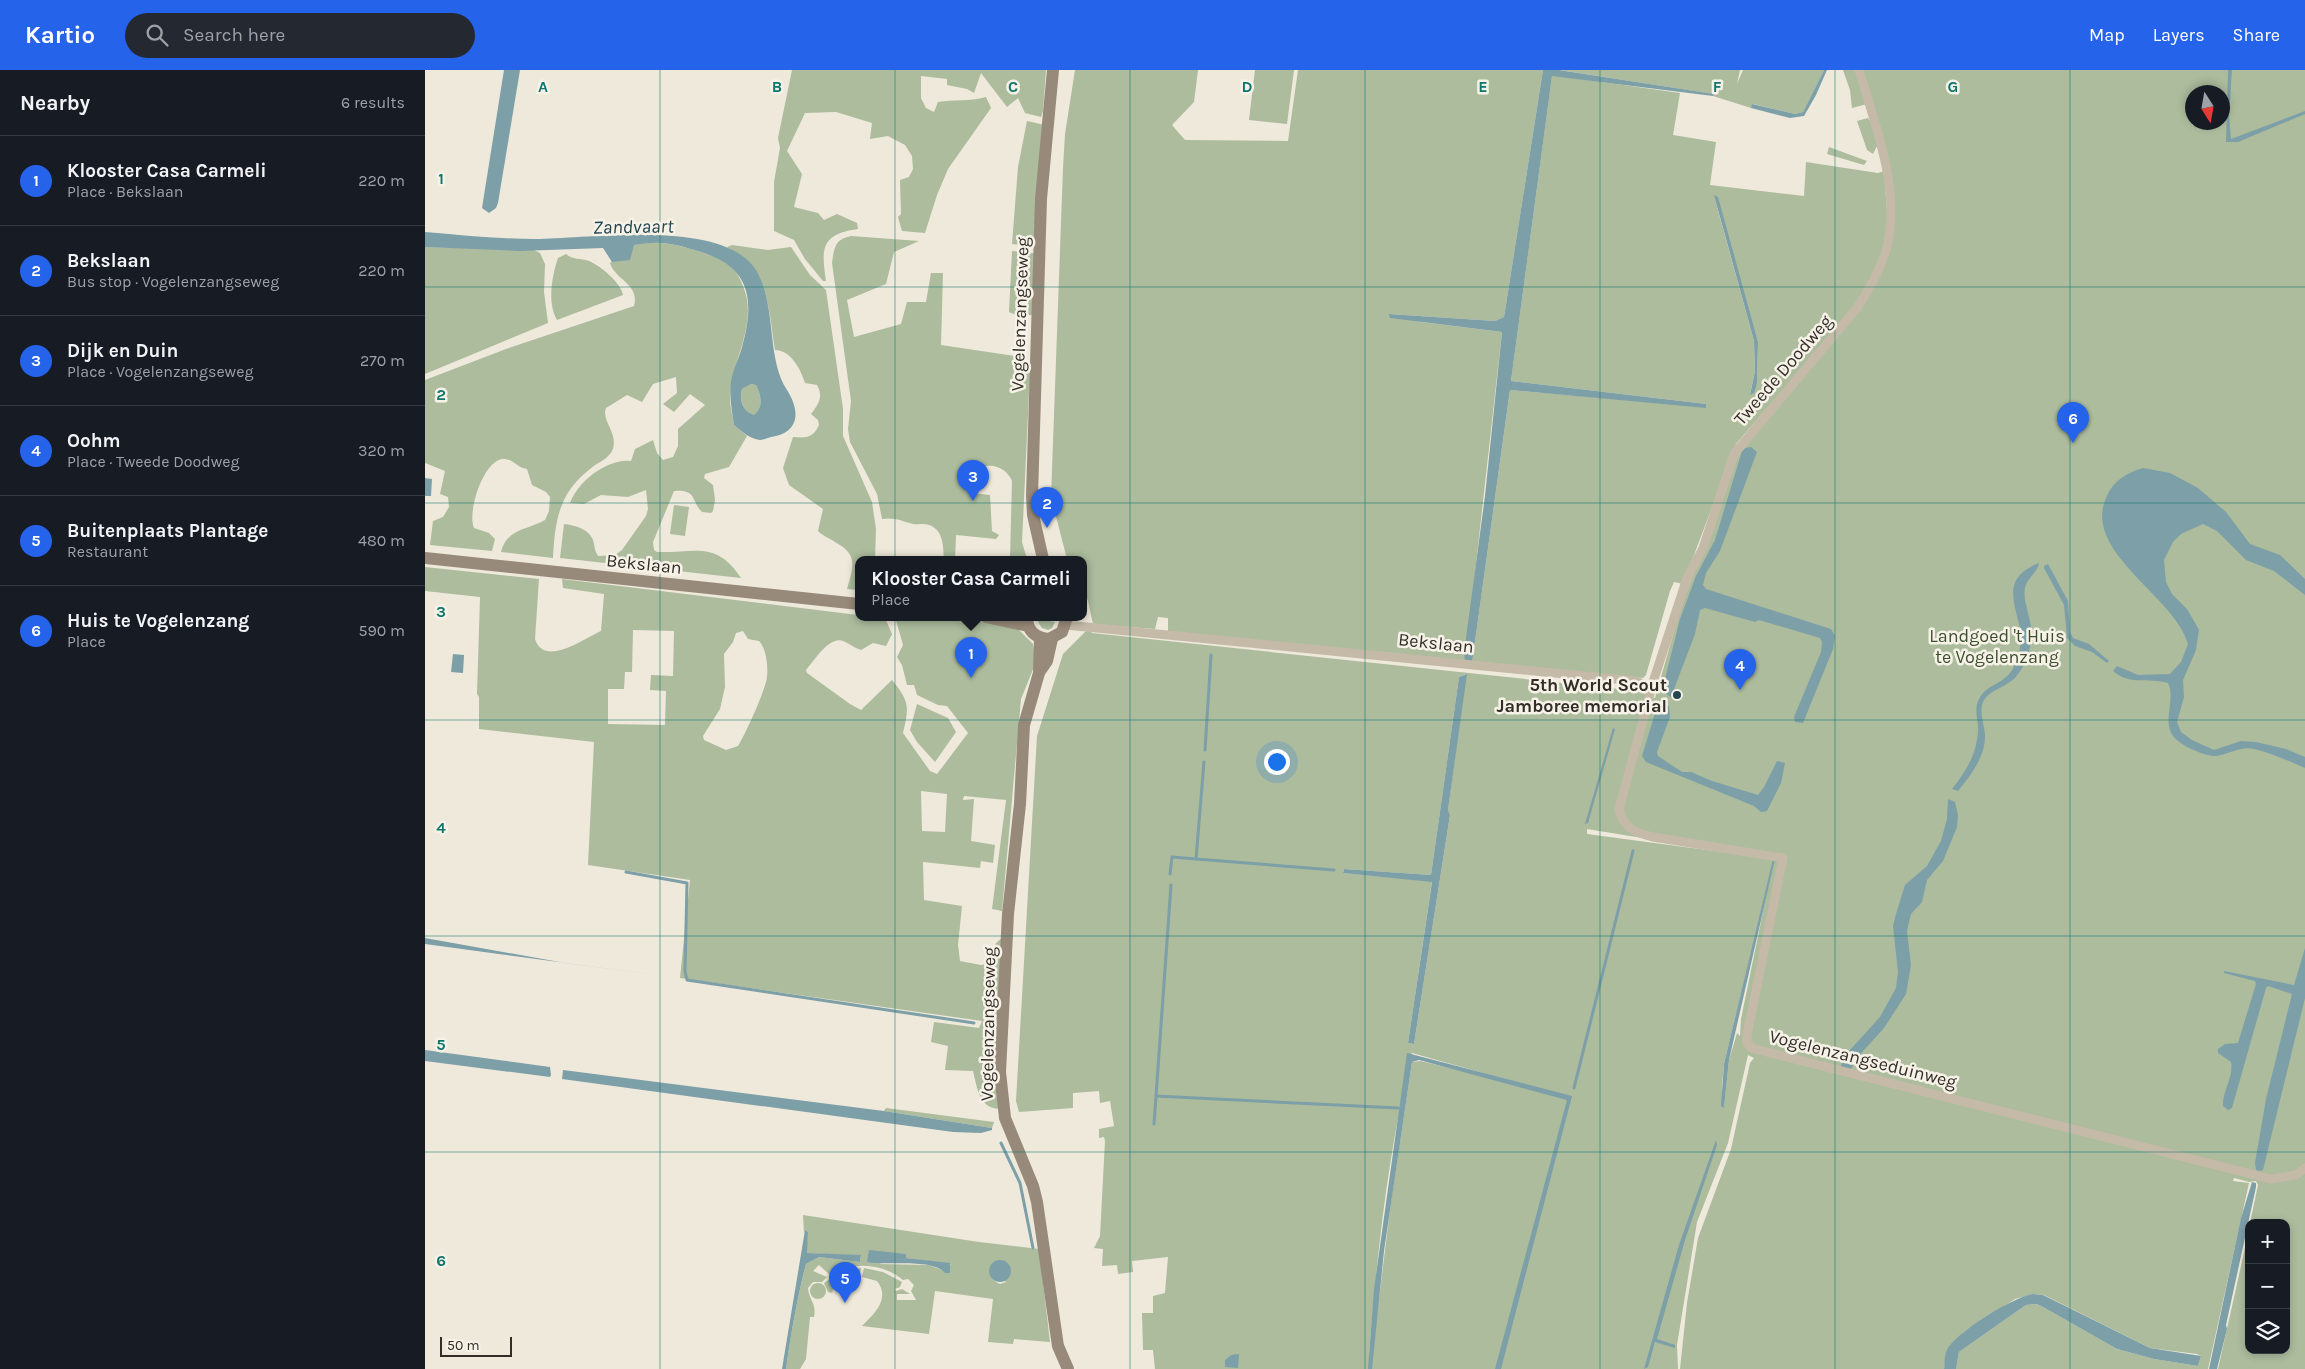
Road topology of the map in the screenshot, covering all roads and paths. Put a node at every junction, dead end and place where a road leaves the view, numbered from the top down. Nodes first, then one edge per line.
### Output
1 (1053, 70) edge
2 (1859, 70) edge
3 (1042, 556) edge
4 (425, 558) edge
5 (855, 604) edge
6 (1027, 621) edge
7 (1067, 621) edge
8 (1046, 638) junction
9 (1652, 688) junction
10 (2305, 1168) edge
11 (1068, 1369) edge

1 - 3 main road, Vogelenzangseweg
2 - 9 street, Tweede Doodweg
4 - 5 main road, Bekslaan
6 - 8 main road
7 - 8 main road
7 - 9 street, Bekslaan
8 - 11 main road, Vogelenzangseweg
9 - 10 street, Vogelenzangseduinweg

